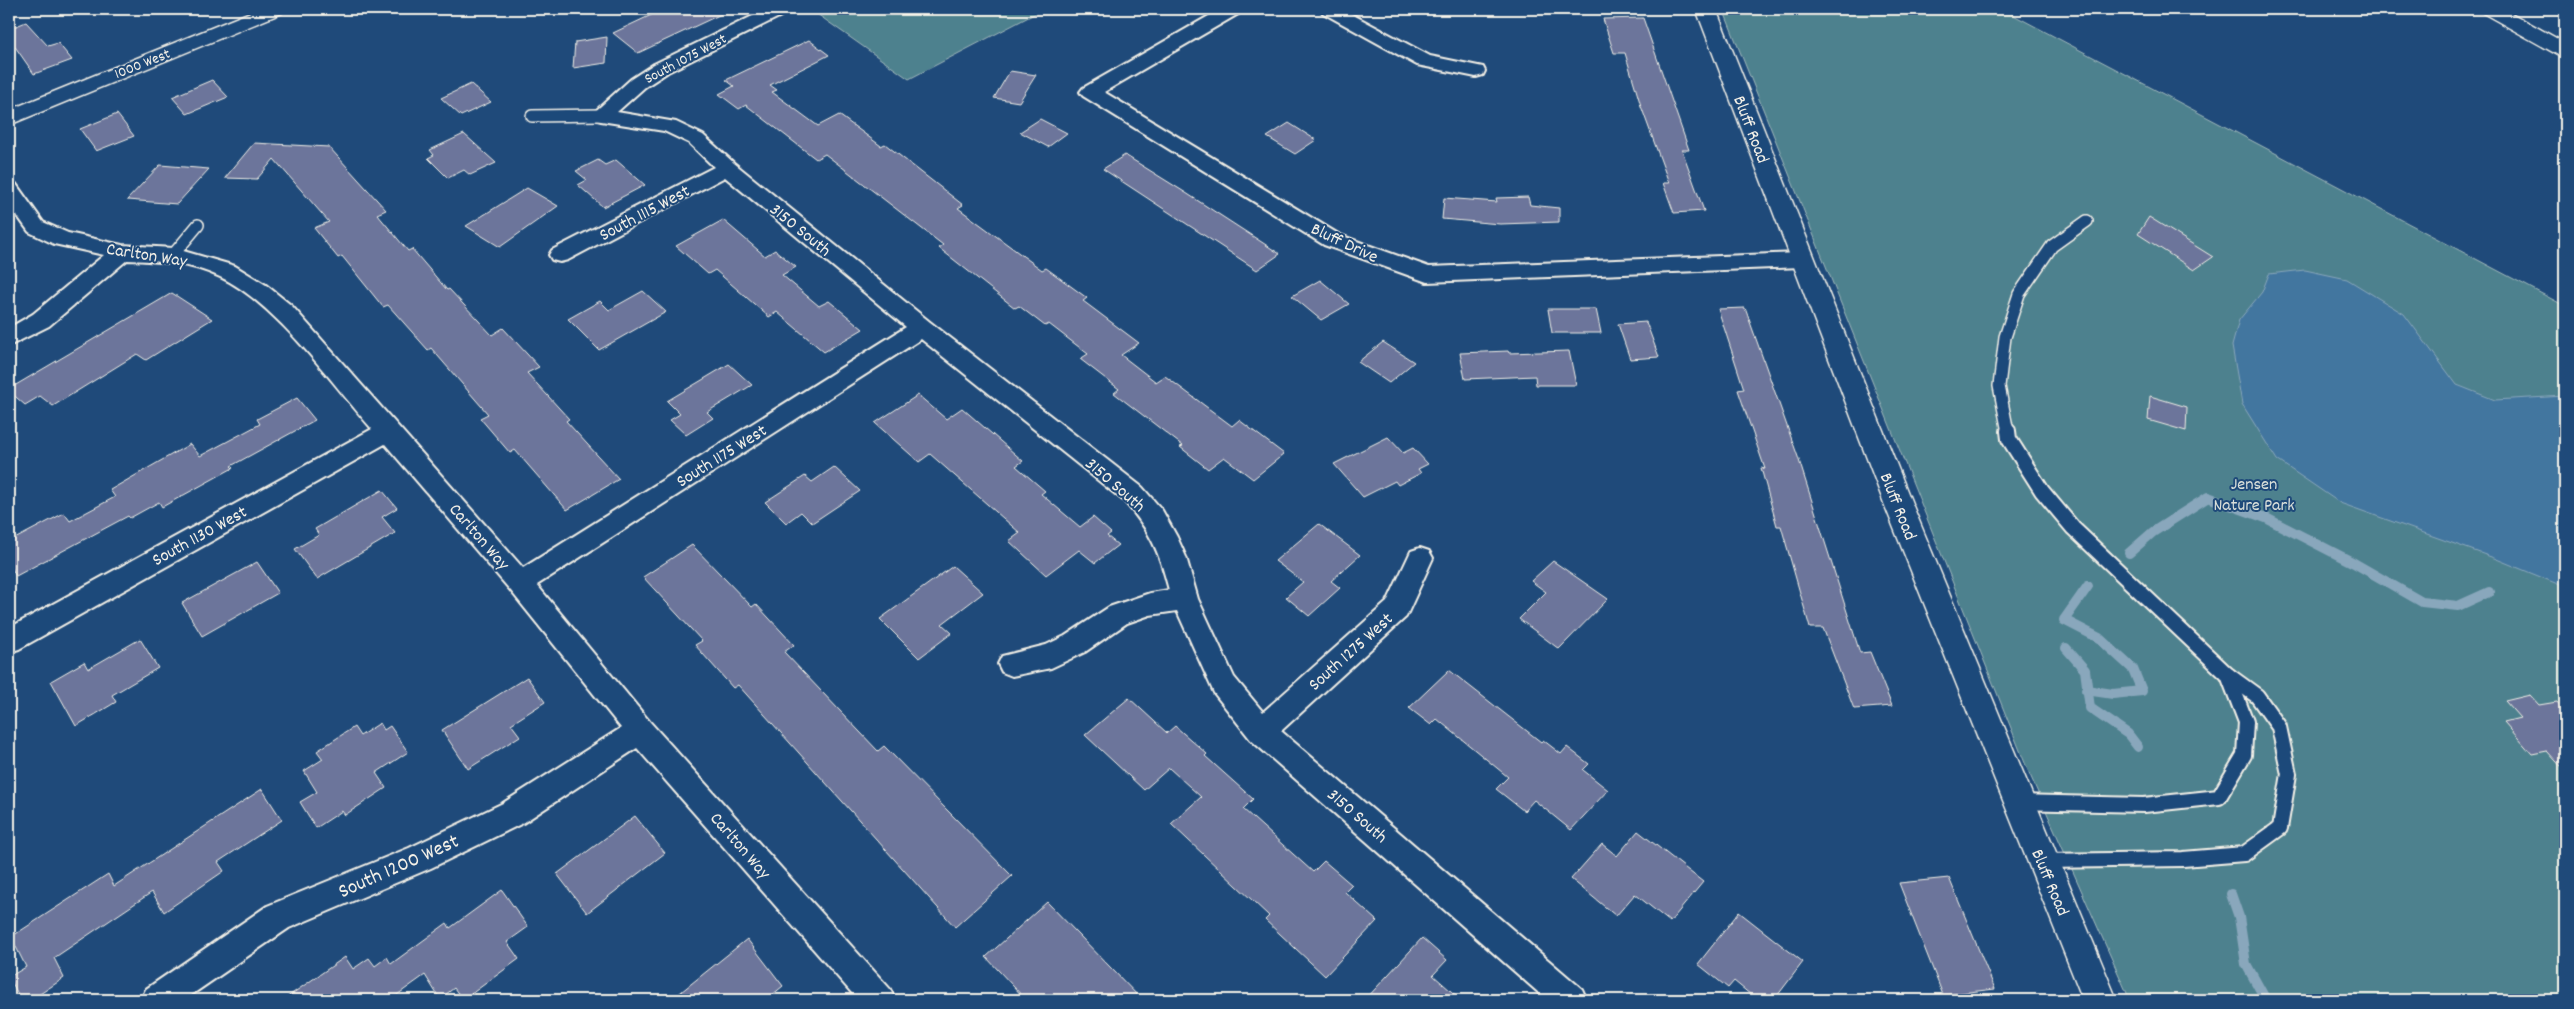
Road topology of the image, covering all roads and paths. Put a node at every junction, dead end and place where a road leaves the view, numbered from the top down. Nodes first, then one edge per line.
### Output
1 (275, 9) edge
2 (1234, 9) edge
3 (1329, 9) edge
4 (1706, 9) edge
5 (2490, 9) edge
6 (775, 12) dead end
7 (2565, 50) edge
8 (1476, 71) dead end
9 (601, 115) junction
10 (532, 116) dead end
11 (9, 118) edge
12 (726, 168) junction
13 (9, 189) edge
14 (2086, 221) dead end
15 (198, 225) dead end
16 (122, 252) junction
17 (173, 255) junction
18 (560, 255) dead end
19 (1801, 260) junction
20 (922, 328) junction
21 (9, 338) edge
22 (389, 431) junction
23 (1420, 558) dead end
24 (520, 582) junction
25 (1185, 599) junction
26 (9, 641) edge
27 (1012, 664) dead end
28 (2228, 675) junction
29 (640, 731) junction
30 (1261, 731) junction
31 (2017, 802) junction
32 (2042, 861) junction
33 (157, 1000) edge
34 (878, 1000) edge
35 (1572, 1000) edge
36 (2100, 1000) edge

1 - 11 main road, 1000 West
2 - 19 street, Bluff Drive
3 - 8 street
4 - 19 main road, Bluff Road
5 - 7 main road
6 - 9 street, South 1075 West
9 - 10 lane
9 - 12 street, 3150 South
12 - 18 street, South 1115 West
12 - 20 street, 3150 South
13 - 16 street, Carlton Way
14 - 28 lane
15 - 17 lane
16 - 17 street, Carlton Way
16 - 21 street
17 - 22 street, Carlton Way
19 - 31 main road, Bluff Road
20 - 24 street, South 1175 West
20 - 25 street, 3150 South
22 - 24 street, Carlton Way
22 - 26 street, South 1130 West
23 - 30 street, South 1275 West
24 - 29 street, Carlton Way
25 - 27 street
25 - 30 street, 3150 South
28 - 31 lane
28 - 32 lane
29 - 33 street, South 1200 West
29 - 34 street, Carlton Way
30 - 35 street, 3150 South
31 - 32 main road, Bluff Road
32 - 36 main road, Bluff Road

